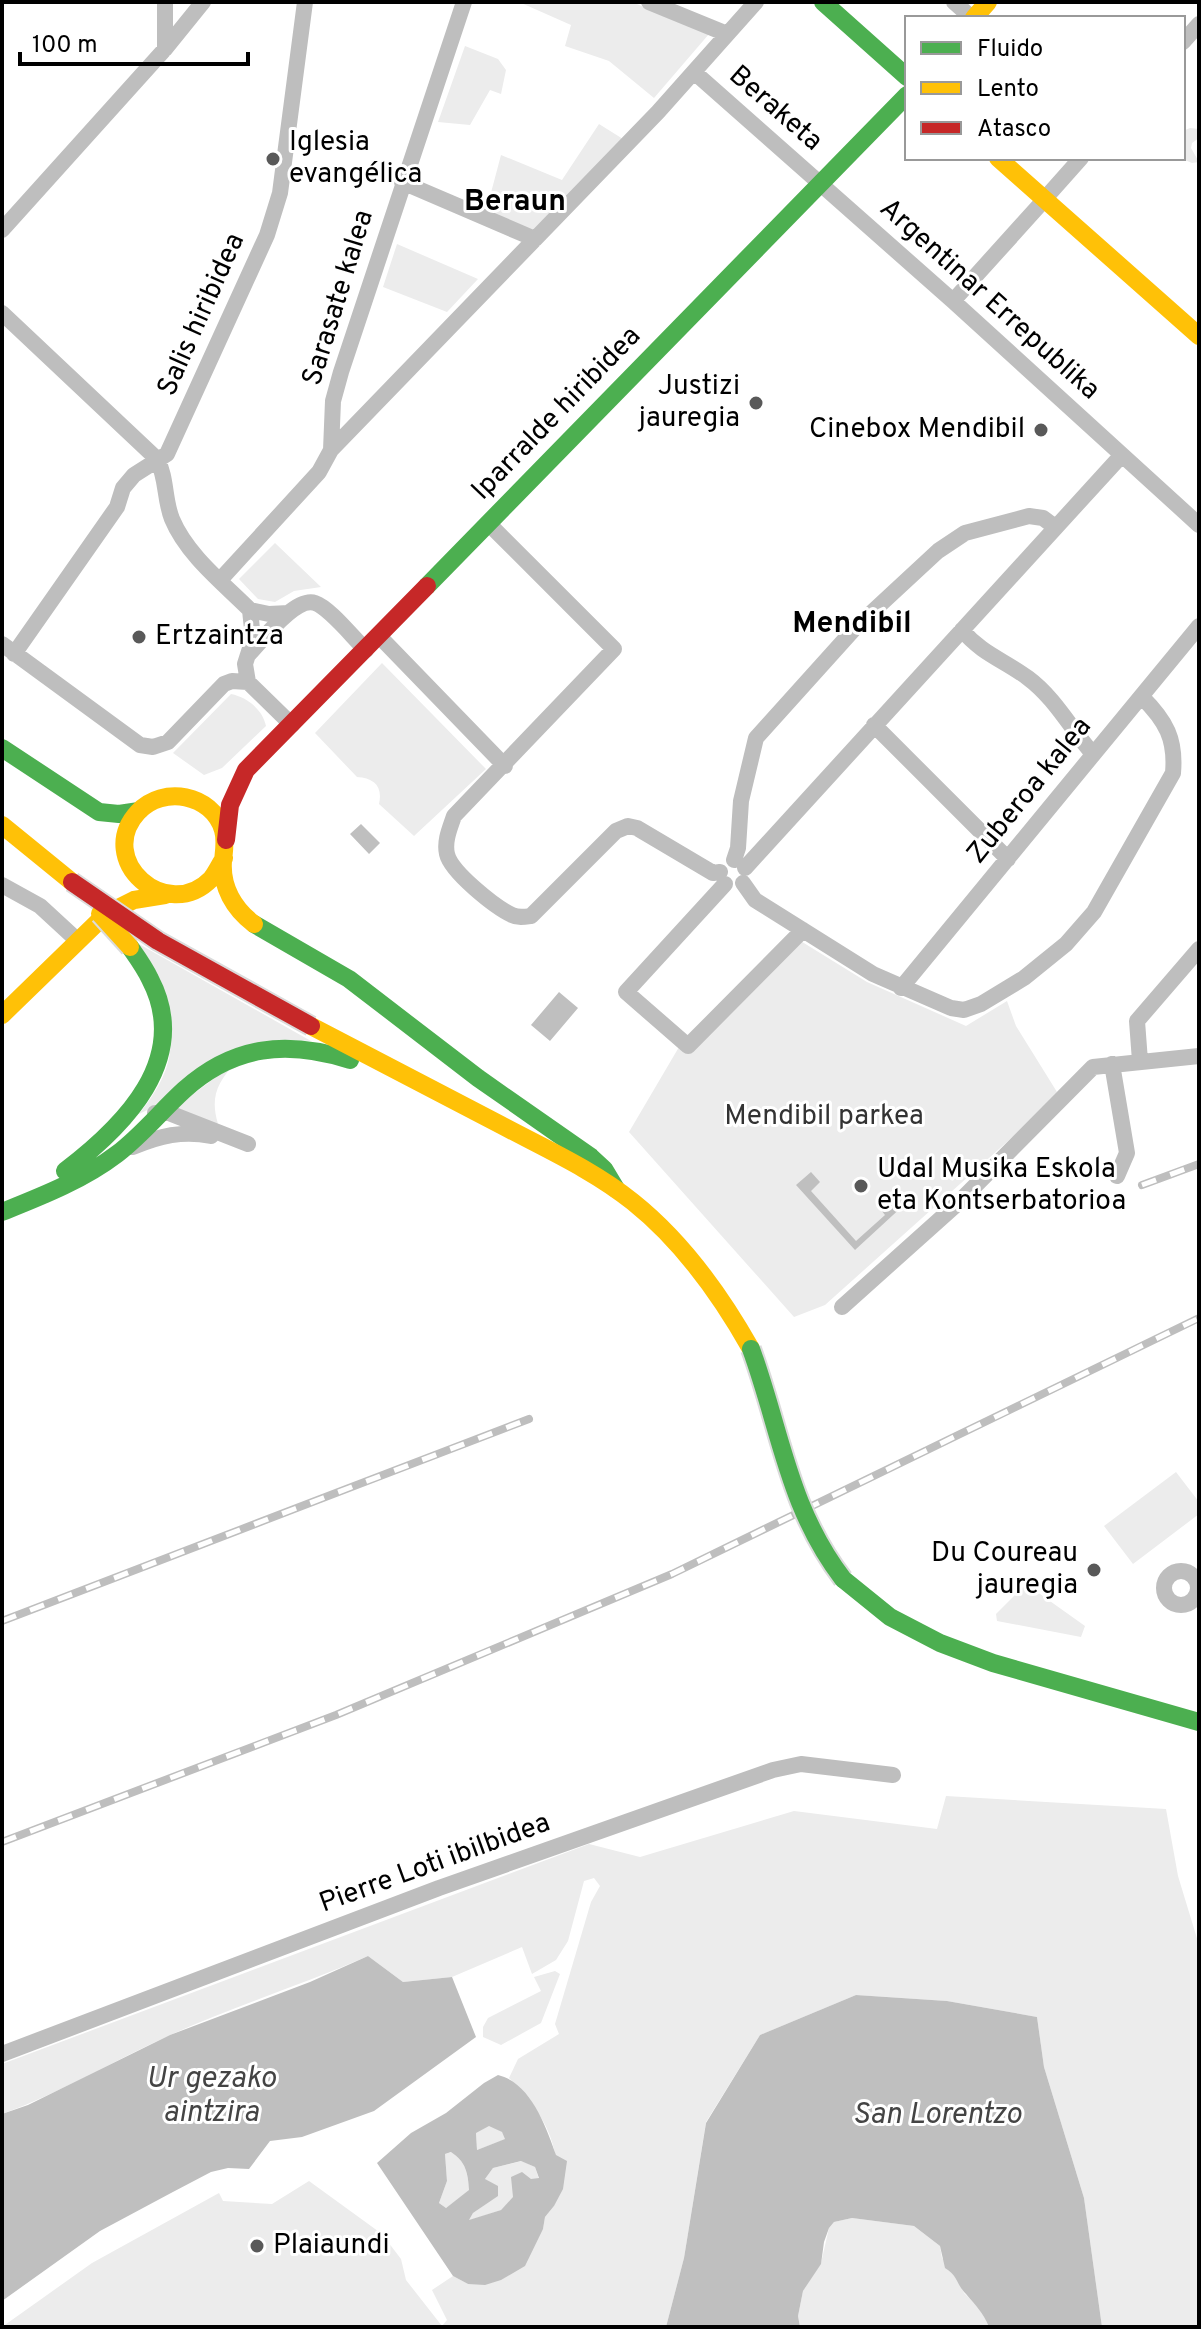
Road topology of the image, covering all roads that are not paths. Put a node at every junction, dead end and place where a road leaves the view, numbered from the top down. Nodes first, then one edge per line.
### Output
1 (165, 2) edge
2 (203, 2) edge
3 (305, 2) edge
4 (464, 2) edge
5 (649, 2) edge
6 (756, 2) edge
7 (823, 2) edge
8 (954, 2) edge
9 (839, 6) edge
10 (971, 16) edge
11 (1199, 24) edge
12 (727, 34) junction
13 (1185, 40) edge
14 (165, 49) junction
15 (905, 66) edge
16 (694, 72) junction
17 (905, 75) edge
18 (905, 97) edge
19 (1001, 160) edge
20 (1011, 160) edge
21 (1079, 160) edge
22 (402, 182) junction
23 (821, 184) junction
24 (1047, 197) junction
25 (2, 230) edge
26 (535, 239) junction
27 (953, 301) junction
28 (2, 313) edge
29 (1199, 327) edge
30 (1199, 336) edge
31 (331, 450) junction
32 (1121, 456) junction
33 (157, 459) junction
34 (489, 524) junction
35 (1199, 525) edge
36 (1055, 527) junction
37 (220, 580) junction
38 (250, 610) junction
39 (289, 613) junction
40 (1199, 626) edge
41 (962, 630) junction
42 (372, 643) junction
43 (8, 649) edge
44 (248, 655) junction
45 (248, 682) junction
46 (1142, 697) junction
47 (292, 725) junction
48 (874, 725) junction
49 (2, 748) edge
50 (1093, 754) junction
51 (505, 766) junction
52 (246, 770) junction
53 (188, 797) junction
54 (139, 811) junction
55 (2, 825) edge
56 (225, 850) junction
57 (126, 851) junction
58 (1008, 859) junction
59 (733, 873) junction
60 (72, 882) junction
61 (2, 885) edge
62 (165, 895) junction
63 (106, 914) junction
64 (803, 930) junction
65 (78, 941) junction
66 (1199, 949) edge
67 (901, 988) junction
68 (2, 1015) edge
69 (1199, 1056) edge
70 (375, 1060) junction
71 (1140, 1061) junction
72 (1112, 1064) junction
73 (162, 1113) junction
74 (120, 1152) junction
75 (1117, 1176) dead end
76 (616, 1189) junction
77 (41, 1194) junction
78 (2, 1212) edge
79 (842, 1307) dead end
80 (1199, 1722) edge
81 (893, 1775) dead end
82 (2, 2054) edge

1 - 14 street
2 - 14 street
3 - 33 street, Salis hiribidea
4 - 22 street, Sarasate kalea
5 - 12 street
6 - 12 street
7 - 17 main road
8 - 10 street
9 - 15 main road
11 - 13 street
12 - 16 street
14 - 25 street
16 - 23 street, Beraketa
16 - 26 street
18 - 23 main road, Iparralde hiribidea
19 - 24 main road
20 - 24 main road
21 - 24 street
22 - 26 street
22 - 31 street, Sarasate kalea
23 - 27 street, Argentinar Errepublika
23 - 34 main road, Iparralde hiribidea
24 - 27 street
24 - 29 main road
24 - 30 main road
26 - 31 street
27 - 32 street, Argentinar Errepublika
28 - 33 street
31 - 37 street
32 - 35 street, Argentinar Errepublika
32 - 36 street
33 - 37 street
33 - 43 street, Salis hiribidea
34 - 42 main road, Iparralde hiribidea
34 - 51 street
36 - 41 street
36 - 59 street
37 - 38 street
38 - 39 street
38 - 44 street
39 - 42 street
39 - 44 street
40 - 46 street, Zuberoa kalea
41 - 48 street
41 - 50 street
42 - 47 main road, Iparralde hiribidea
42 - 51 street
43 - 45 street
44 - 45 street
45 - 47 street
46 - 50 street, Zuberoa kalea
46 - 67 street
47 - 52 main road, Iparralde hiribidea
48 - 58 street
48 - 59 street
49 - 54 main road
50 - 58 street, Zuberoa kalea
51 - 59 street
52 - 53 main road, Iparralde hiribidea
52 - 56 main road, Iparralde hiribidea
53 - 54 main road
53 - 56 main road
54 - 57 main road
55 - 60 main road
56 - 62 main road
56 - 76 main road
57 - 62 main road
57 - 63 main road
58 - 67 street, Zuberoa kalea
59 - 64 street
59 - 64 street
60 - 70 main road, bridge
60 - 77 main road, bridge
61 - 65 street
62 - 63 main road
63 - 65 main road
64 - 67 street
65 - 68 main road
66 - 71 street
69 - 71 street
70 - 73 main road
70 - 76 main road
71 - 72 street
72 - 75 street
72 - 79 street
73 - 74 main road
73 - 74 street
73 - 77 street
74 - 77 main road
76 - 80 main road, bridge
77 - 78 main road
81 - 82 street, Pierre Loti ibilbidea

